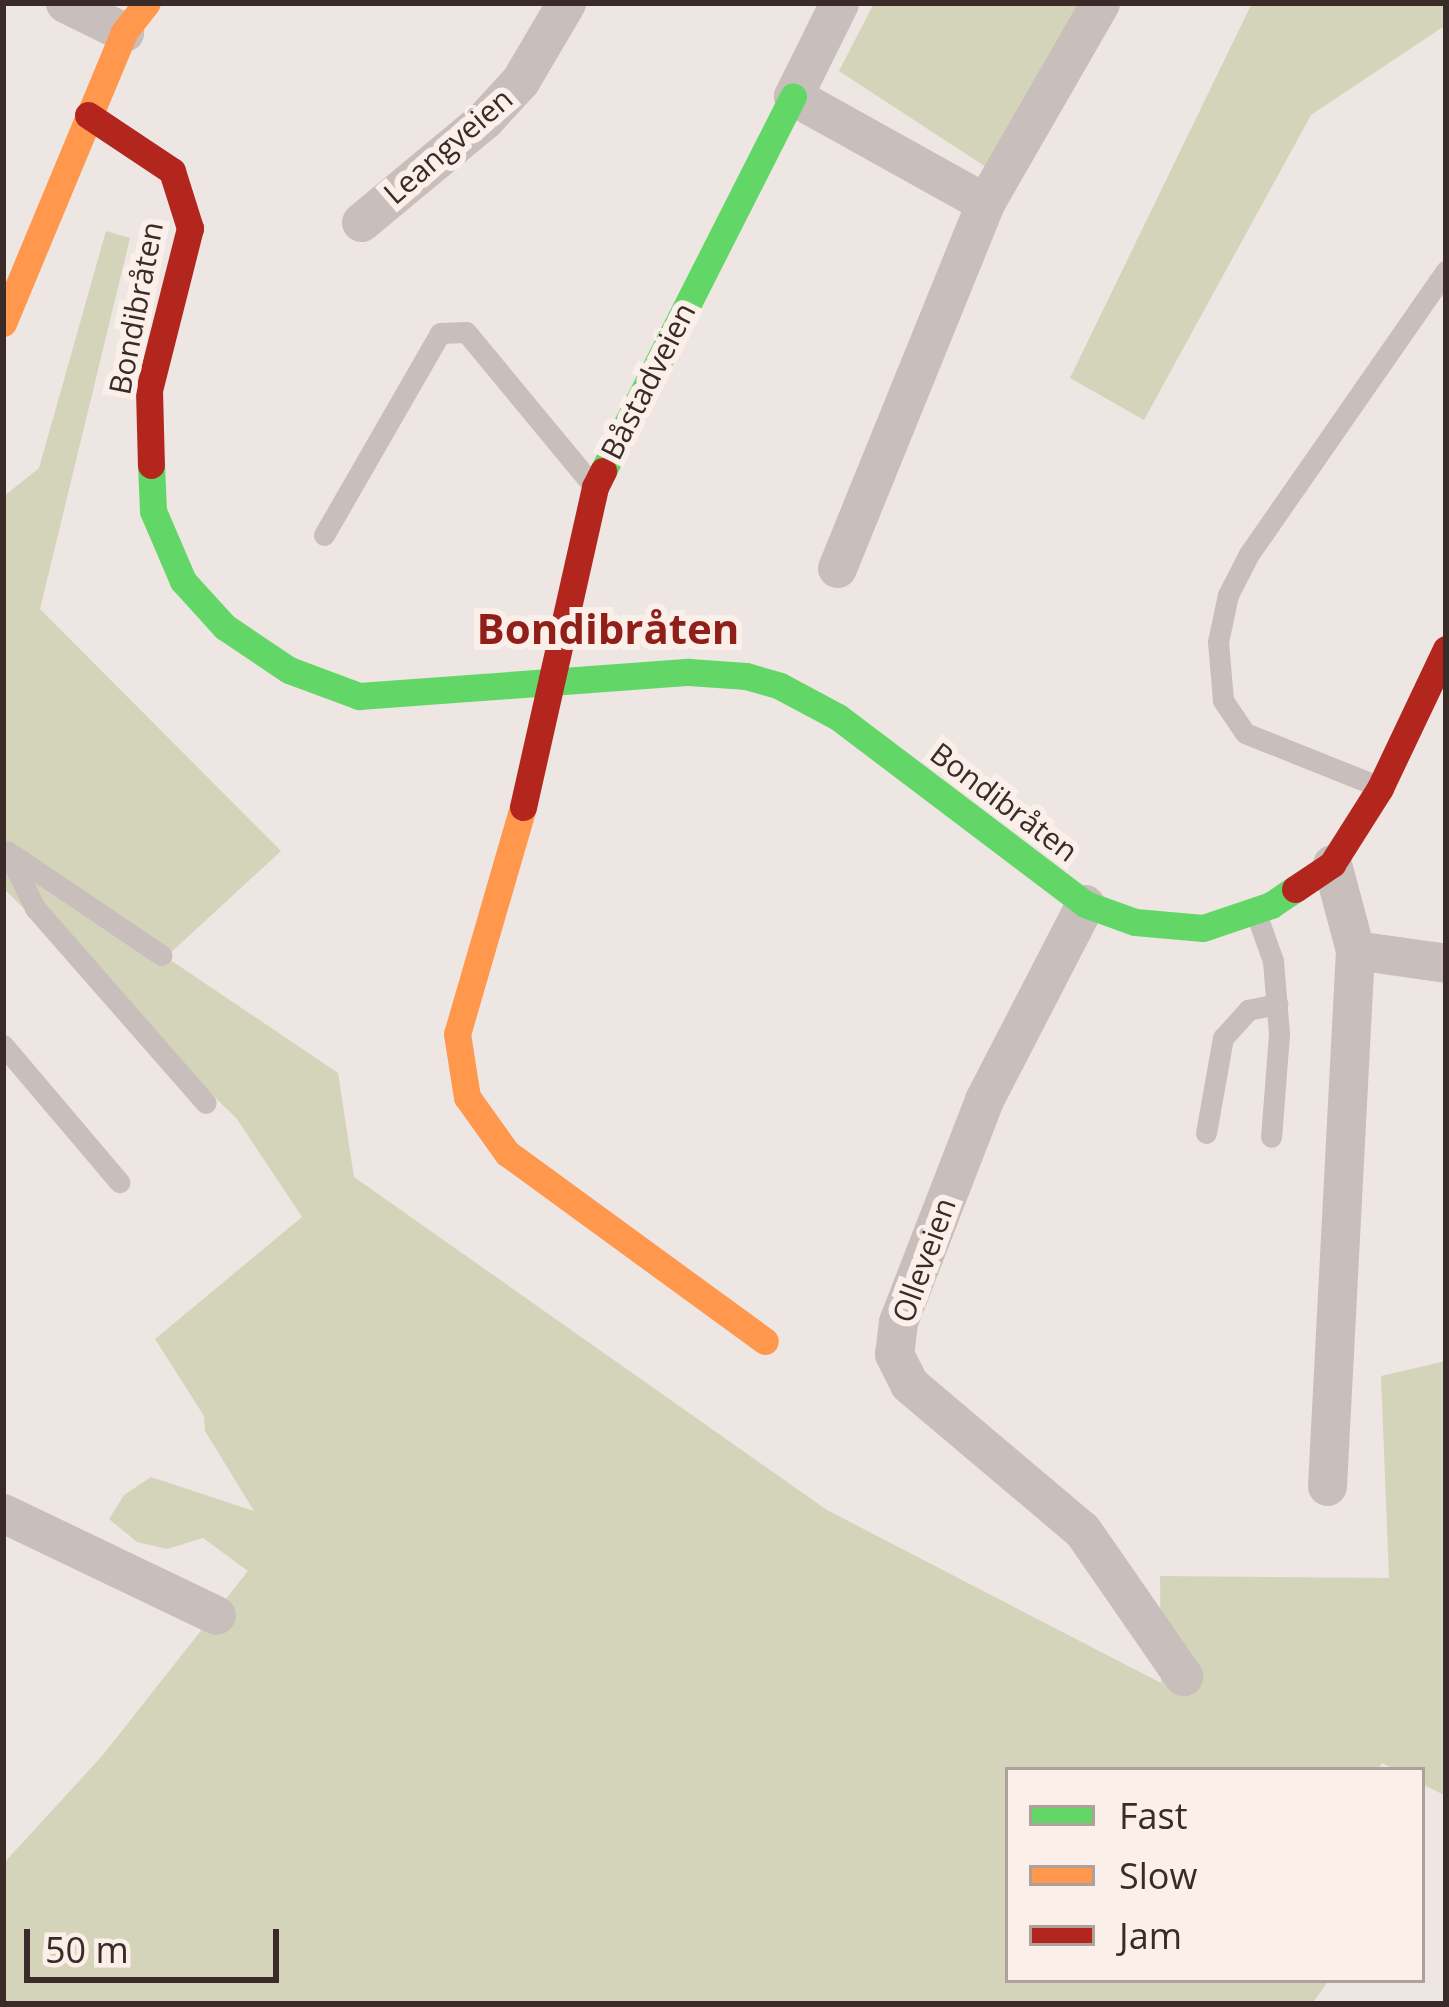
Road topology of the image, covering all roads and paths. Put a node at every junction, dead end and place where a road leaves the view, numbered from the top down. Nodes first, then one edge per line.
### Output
1 (65, 3) edge
2 (566, 3) edge
3 (839, 3) edge
4 (1100, 3) edge
5 (136, 17) edge
6 (793, 96) junction
7 (88, 115) junction
8 (985, 203) junction
9 (361, 222) dead end
10 (1446, 271) edge
11 (3, 323) edge
12 (595, 487) junction
13 (323, 535) dead end
14 (837, 568) dead end
15 (1446, 649) edge
16 (549, 683) junction
17 (1380, 788) junction
18 (5, 849) edge
19 (1332, 864) junction
20 (1085, 904) junction
21 (1255, 910) junction
22 (1355, 950) junction
23 (160, 955) dead end
24 (1446, 964) edge
25 (1277, 1004) junction
26 (3, 1045) edge
27 (206, 1103) dead end
28 (1206, 1132) dead end
29 (1271, 1137) dead end
30 (119, 1182) dead end
31 (765, 1341) dead end
32 (1327, 1486) dead end
33 (3, 1513) edge
34 (216, 1615) dead end
35 (1183, 1676) dead end

1 - 5 street
2 - 9 street, Leangveien
3 - 6 street, Båstadveien
4 - 8 street
5 - 7 street
6 - 8 street
6 - 12 street, Båstadveien
7 - 11 street
7 - 16 street, Bondibråten
8 - 14 street
10 - 17 lane
12 - 13 lane
12 - 16 street, Båstadveien
15 - 17 street, Bondibråten
16 - 20 street, Bondibråten
16 - 31 street
17 - 19 street, Bondibråten
18 - 23 lane
18 - 27 lane
19 - 21 street, Bondibråten
19 - 22 street
20 - 21 street, Bondibråten
20 - 35 street, Olleveien
21 - 25 lane
22 - 24 street
22 - 32 street
25 - 28 lane
25 - 29 lane
26 - 30 lane
33 - 34 street

